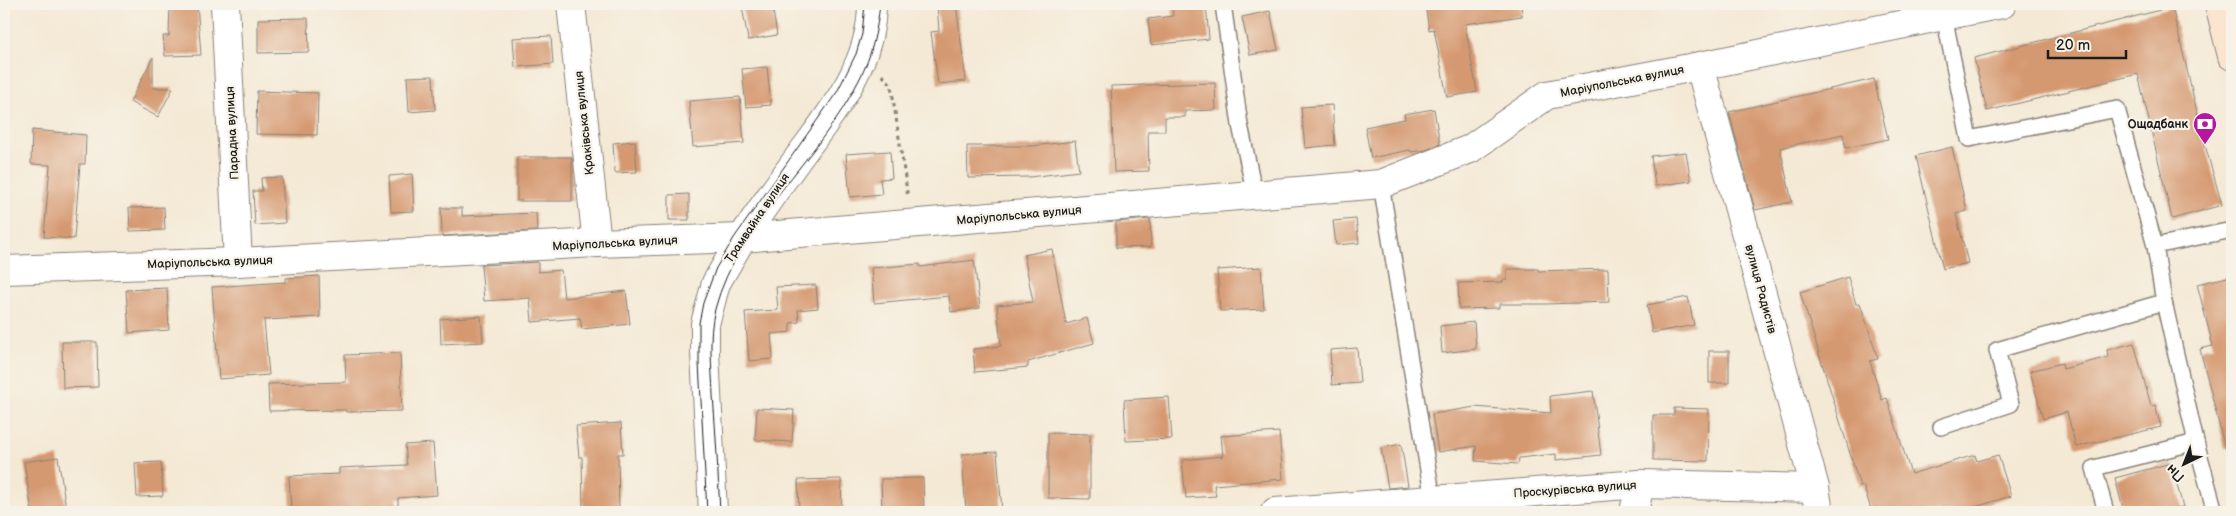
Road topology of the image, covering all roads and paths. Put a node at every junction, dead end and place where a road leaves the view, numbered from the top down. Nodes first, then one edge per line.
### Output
1 (225, 4) edge
2 (571, 4) edge
3 (872, 4) edge
4 (1223, 4) edge
5 (2002, 4) edge
6 (2219, 4) edge
7 (1944, 16) junction
8 (2232, 56) edge
9 (862, 57) junction
10 (1700, 66) junction
11 (1382, 184) junction
12 (1255, 195) junction
13 (911, 224) junction
14 (2232, 230) edge
15 (742, 238) junction
16 (597, 243) junction
17 (2155, 246) junction
18 (238, 262) junction
19 (4, 270) edge
20 (2164, 302) junction
21 (1941, 426) dead end
22 (2196, 442) junction
23 (1640, 484) junction
24 (1433, 500) junction
25 (1817, 500) edge
26 (713, 512) edge
27 (1275, 512) edge
28 (1634, 512) edge
29 (2106, 512) edge
30 (2215, 512) edge

1 - 18 street, Парадна вулиця
2 - 16 street, Краківська вулиця
3 - 9 street, Трамвайна вулиця
4 - 12 lane
5 - 7 street, Маріупольська вулиця
6 - 8 main road
7 - 10 street, Маріупольська вулиця
7 - 17 lane
9 - 13 path
9 - 15 street, Трамвайна вулиця
10 - 11 street, Маріупольська вулиця
10 - 25 street, вулиця Радистів
11 - 12 street, Маріупольська вулиця
11 - 24 lane
12 - 13 street, Маріупольська вулиця
13 - 15 street, Маріупольська вулиця
14 - 17 lane
15 - 16 street, Маріупольська вулиця
15 - 26 street, Трамвайна вулиця
16 - 18 street, Маріупольська вулиця
17 - 20 lane
18 - 19 street, Маріупольська вулиця
20 - 21 lane
20 - 22 lane
22 - 29 lane
22 - 30 lane
23 - 24 street, Проскурівська вулиця
23 - 25 street, Проскурівська вулиця
23 - 28 street
24 - 27 street, Проскурівська вулиця

